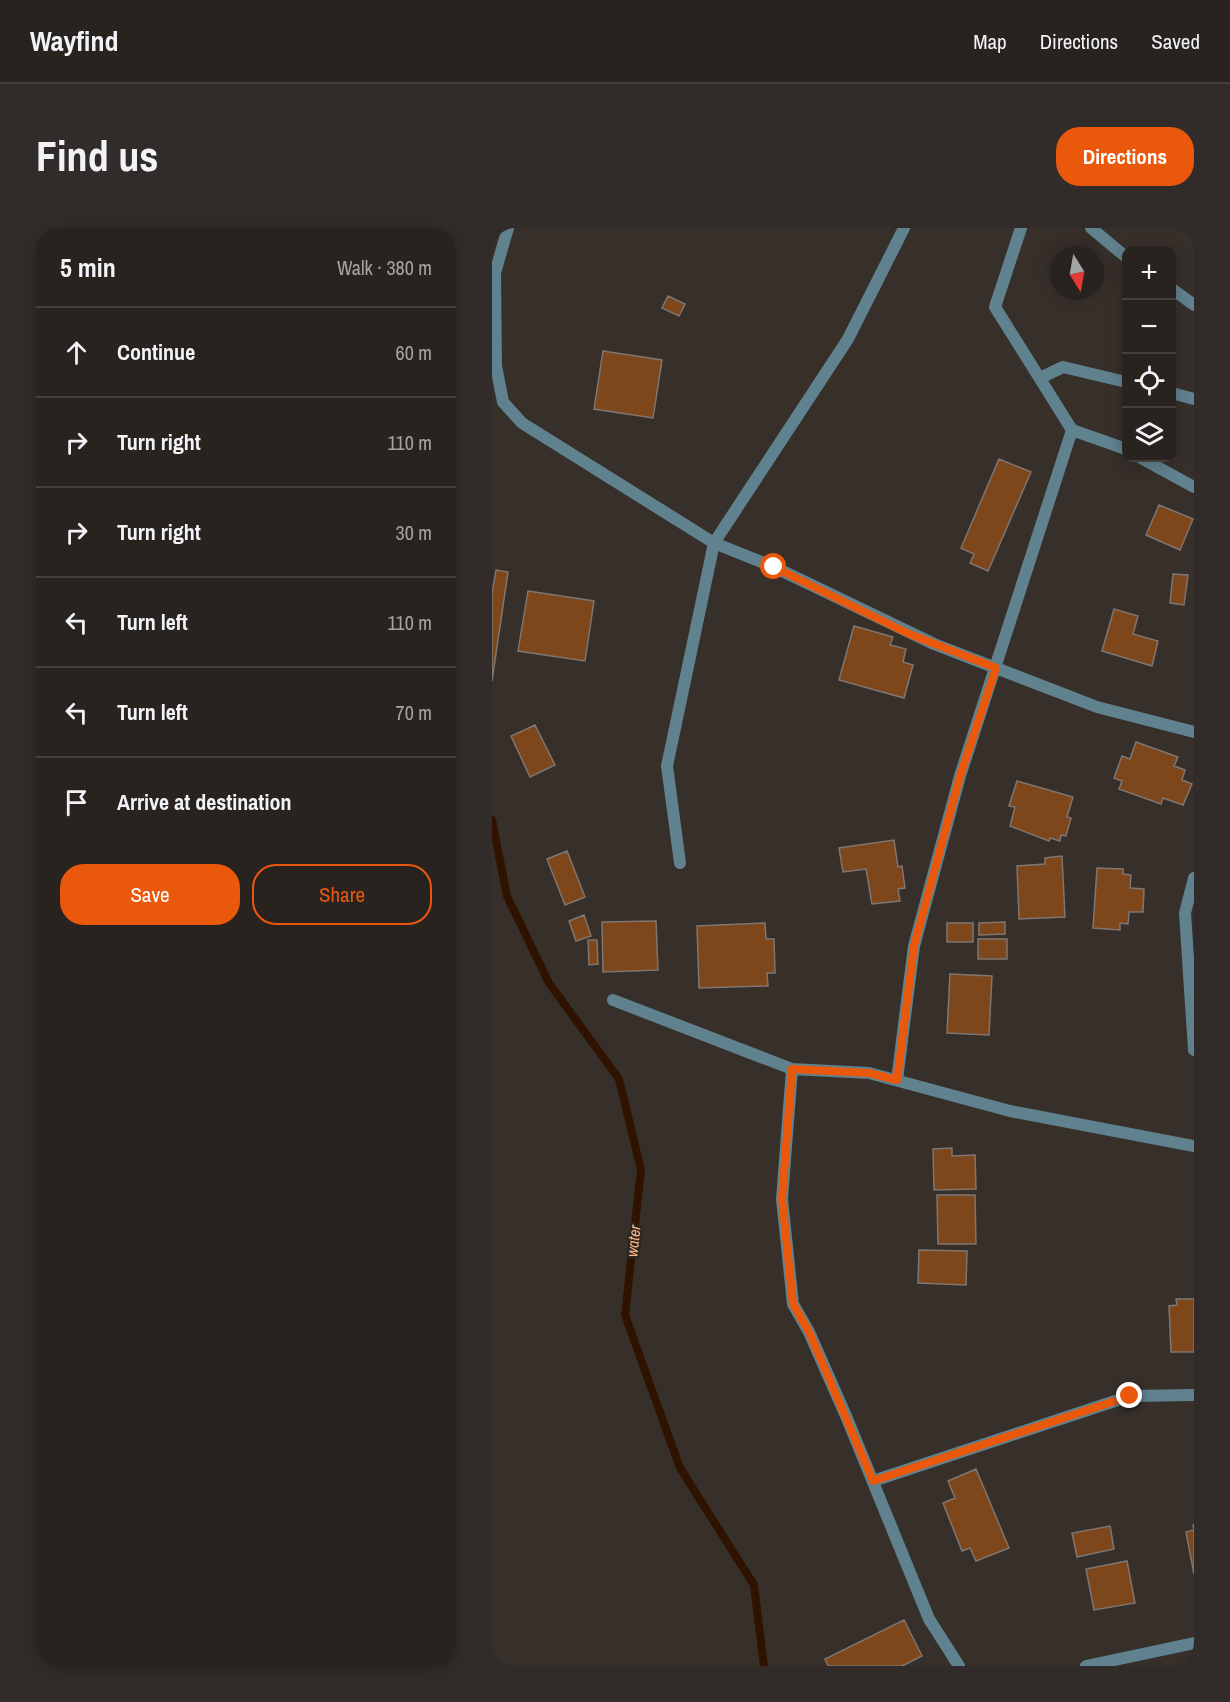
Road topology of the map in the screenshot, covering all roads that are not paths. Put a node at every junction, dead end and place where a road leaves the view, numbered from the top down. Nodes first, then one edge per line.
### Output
1 (508, 228) edge
2 (904, 228) edge
3 (1021, 228) edge
4 (1091, 228) edge
5 (1122, 254) edge
6 (1176, 292) edge
7 (1194, 305) edge
8 (1040, 378) junction
9 (1122, 381) edge
10 (1176, 394) edge
11 (1194, 399) edge
12 (1072, 430) junction
13 (1122, 448) edge
14 (1149, 462) edge
15 (1194, 487) edge
16 (714, 543) junction
17 (996, 668) junction
18 (1194, 732) edge
19 (680, 863) dead end
20 (1194, 878) edge
21 (613, 1000) dead end
22 (1194, 1050) edge
23 (792, 1069) junction
24 (897, 1080) junction
25 (1194, 1146) edge
26 (1194, 1395) edge
27 (873, 1481) junction
28 (1194, 1644) edge
29 (959, 1666) edge
30 (1086, 1666) edge

1 - 16 street
2 - 16 street
3 - 8 street
4 - 5 street
6 - 7 street
8 - 9 street
8 - 12 street
10 - 11 street
12 - 13 street
12 - 17 street
14 - 15 street
16 - 17 street
16 - 19 street
17 - 18 street
17 - 24 street
20 - 22 street
21 - 23 street
23 - 24 street
23 - 27 street
24 - 25 street
26 - 27 street
27 - 29 street
28 - 30 street

